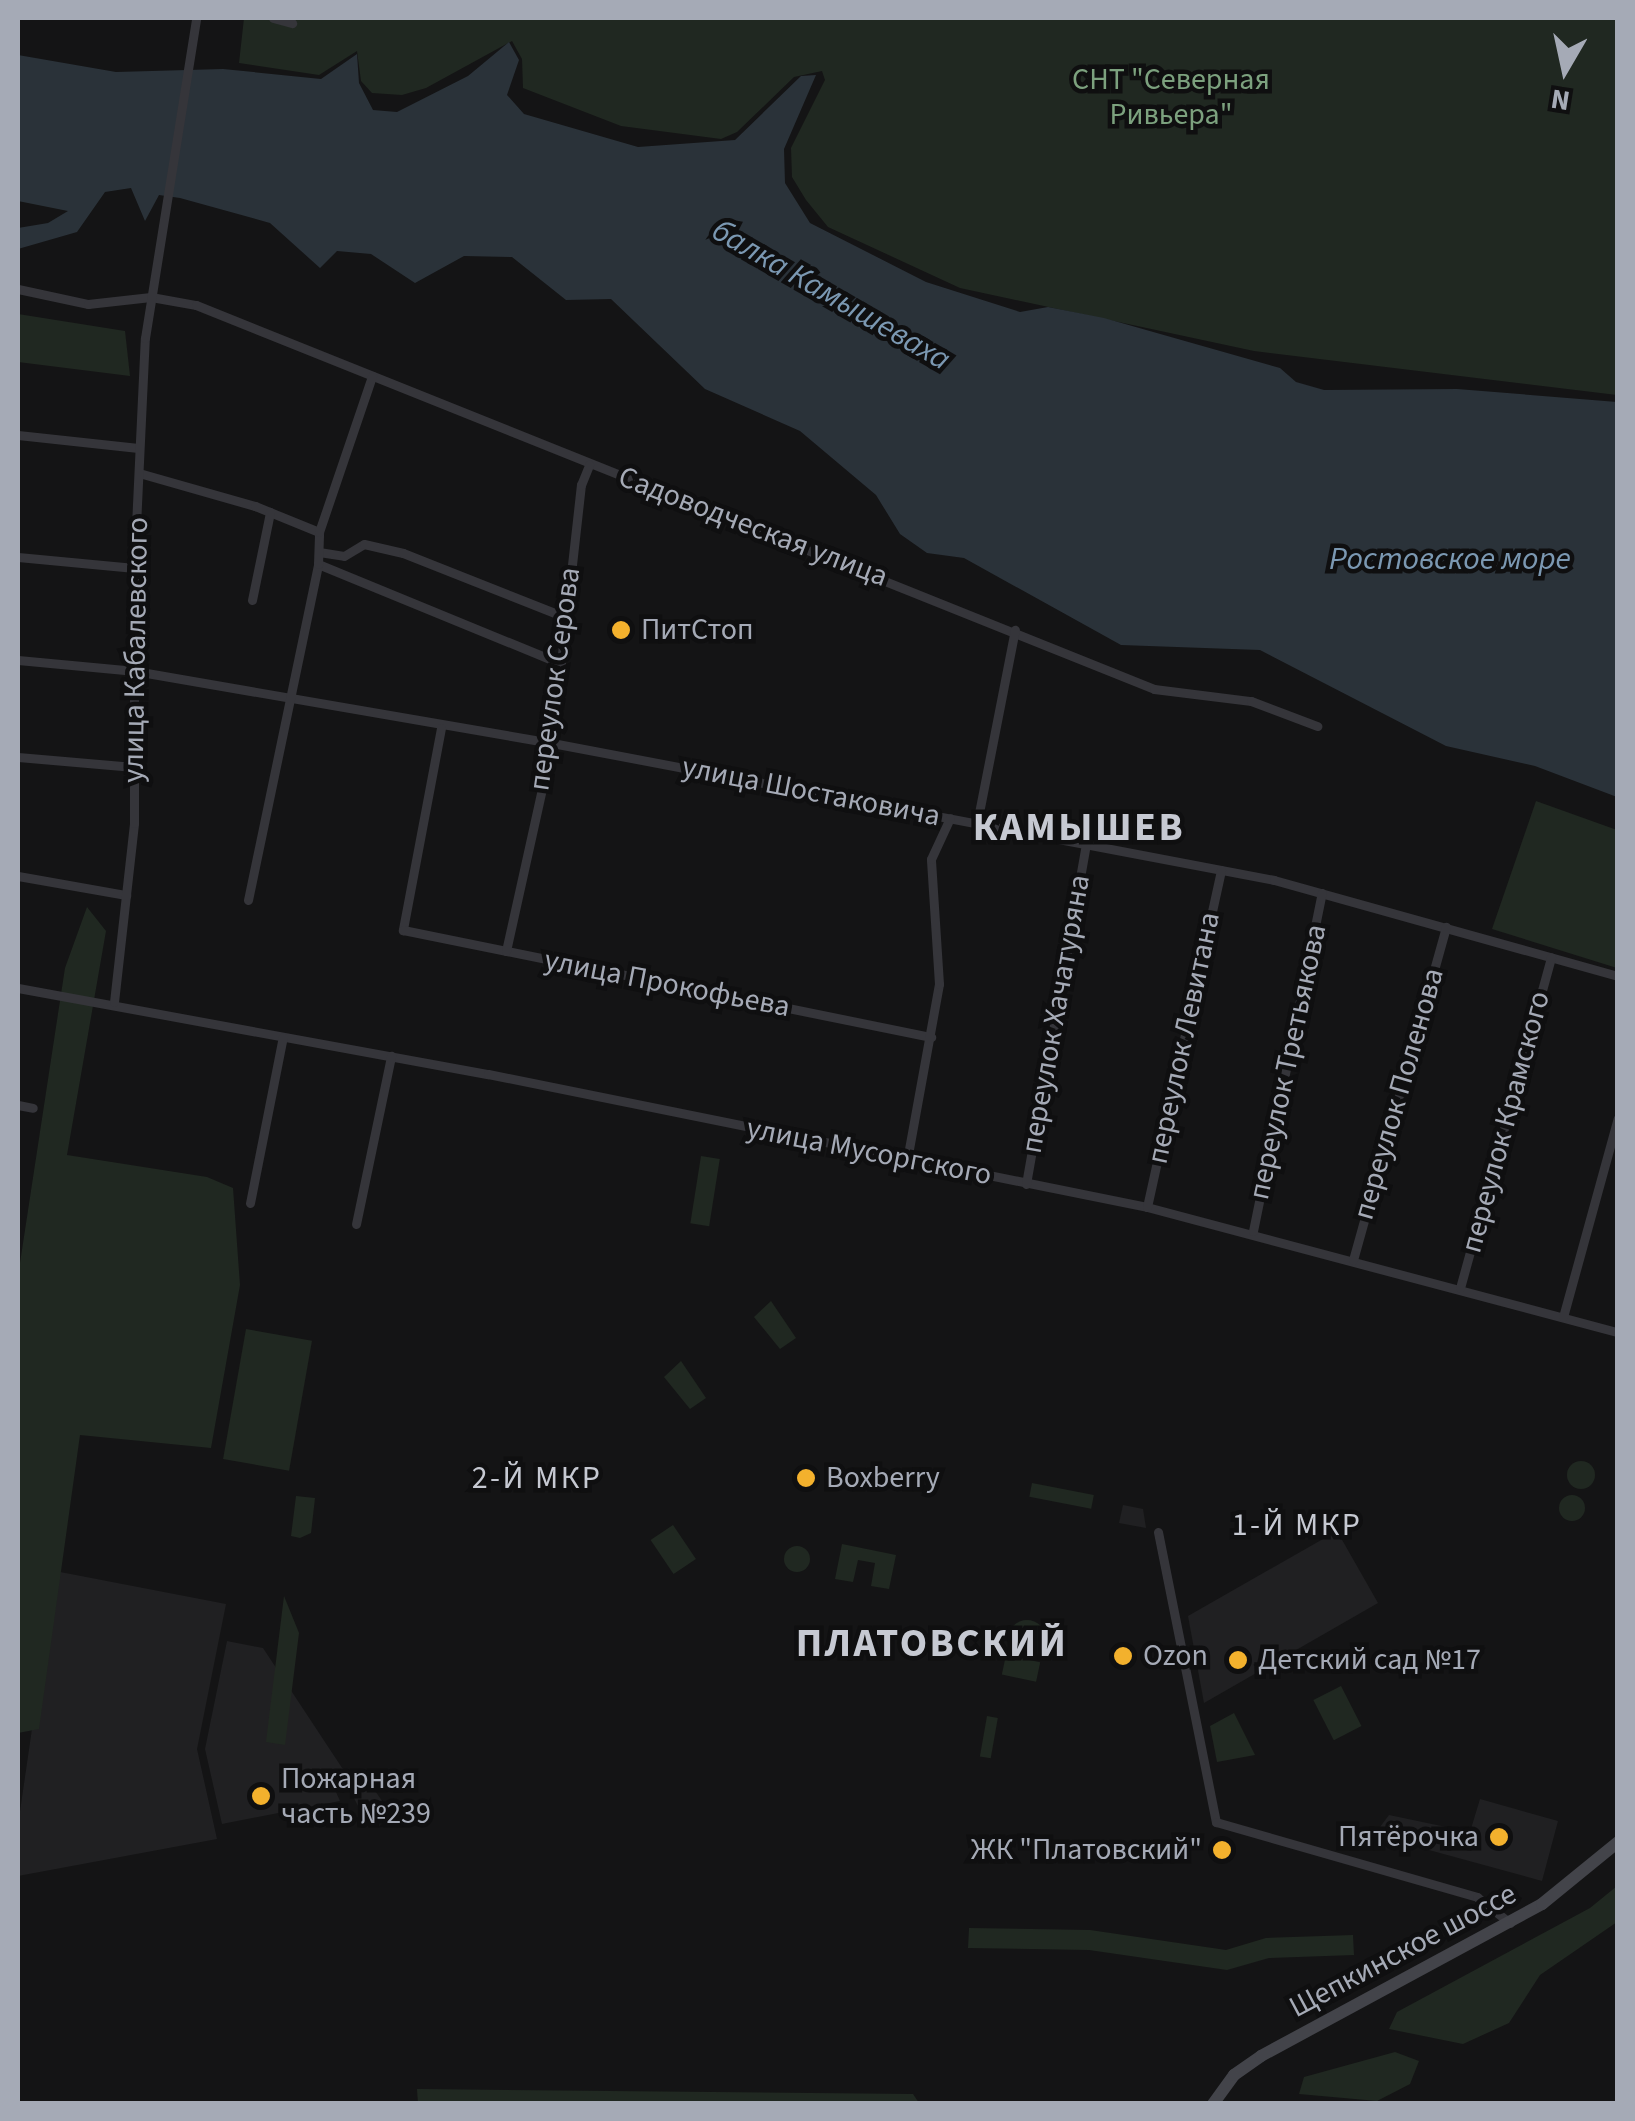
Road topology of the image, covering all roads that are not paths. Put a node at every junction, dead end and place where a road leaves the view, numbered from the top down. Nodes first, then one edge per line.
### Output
1 (196, 18) edge
2 (273, 18) edge
3 (292, 22) dead end
4 (18, 289) edge
5 (151, 297) junction
6 (372, 376) junction
7 (18, 435) edge
8 (133, 448) junction
9 (589, 465) junction
10 (139, 473) junction
11 (270, 512) junction
12 (319, 532) junction
13 (319, 552) junction
14 (18, 557) edge
15 (318, 564) junction
16 (129, 568) junction
17 (252, 600) dead end
18 (565, 617) junction
19 (1014, 630) junction
20 (18, 660) edge
21 (559, 663) junction
22 (135, 670) junction
23 (291, 700) junction
24 (1316, 726) dead end
25 (441, 728) junction
26 (552, 744) junction
27 (18, 757) edge
28 (134, 767) junction
29 (950, 818) junction
30 (977, 823) junction
31 (1086, 844) junction
32 (1221, 870) junction
33 (18, 876) edge
34 (1322, 893) junction
35 (126, 895) junction
36 (248, 900) dead end
37 (1446, 927) junction
38 (506, 951) junction
39 (1551, 957) junction
40 (1618, 976) edge
41 (18, 988) edge
42 (114, 1002) junction
43 (283, 1037) junction
44 (930, 1037) junction
45 (391, 1056) junction
46 (18, 1105) edge
47 (33, 1108) dead end
48 (1618, 1118) edge
49 (906, 1160) junction
50 (1026, 1184) junction
51 (250, 1202) dead end
52 (1147, 1207) junction
53 (356, 1224) dead end
54 (1253, 1231) junction
55 (1353, 1260) junction
56 (1460, 1288) junction
57 (1563, 1317) junction
58 (1618, 1332) edge
59 (1158, 1532) dead end
60 (1618, 1842) edge
61 (1510, 1923) junction
62 (1213, 2104) edge

1 - 5 street, улица Кабалевского
2 - 3 street
4 - 5 street, Садоводческая улица
5 - 6 street, Садоводческая улица
5 - 8 street, улица Кабалевского
6 - 9 street, Садоводческая улица
6 - 12 street
7 - 8 street
8 - 10 street, улица Кабалевского
9 - 18 street, переулок Серова
9 - 19 street, Садоводческая улица
10 - 11 street
10 - 16 street, улица Кабалевского
11 - 12 street
11 - 17 street
12 - 13 street
13 - 15 street
13 - 18 street
14 - 16 street
15 - 21 street
15 - 23 street
16 - 22 street, улица Кабалевского
18 - 21 street, переулок Серова
19 - 24 street, Садоводческая улица
19 - 30 street
20 - 22 street, улица Шостаковича
21 - 26 street, переулок Серова
22 - 23 street, улица Шостаковича
22 - 28 street, улица Кабалевского
23 - 25 street, улица Шостаковича
23 - 36 street
25 - 26 street, улица Шостаковича
25 - 38 street, улица Прокофьева
26 - 29 street, улица Шостаковича
26 - 38 street, переулок Серова
27 - 28 street
28 - 35 street, улица Кабалевского
29 - 30 street, улица Шостаковича
29 - 44 street
30 - 31 street, улица Шостаковича
31 - 32 street, улица Шостаковича
31 - 50 street, переулок Хачатуряна
32 - 34 street, улица Шостаковича
32 - 52 street, переулок Левитана
33 - 35 street
34 - 37 street, улица Шостаковича
34 - 54 street, переулок Третьякова
35 - 42 street, улица Кабалевского
37 - 39 street, улица Шостаковича
37 - 55 street, переулок Поленова
38 - 44 street, улица Прокофьева
39 - 40 street, улица Шостаковича
39 - 56 street, переулок Крамского
41 - 42 street, улица Мусоргского
42 - 43 street, улица Мусоргского
43 - 45 street, улица Мусоргского
43 - 51 street
44 - 49 street
45 - 49 street, улица Мусоргского
45 - 53 street
46 - 47 street
48 - 57 street
49 - 50 street, улица Мусоргского
50 - 52 street, улица Мусоргского
52 - 54 street, улица Мусоргского
54 - 55 street, улица Мусоргского
55 - 56 street, улица Мусоргского
56 - 57 street, улица Мусоргского
57 - 58 street, улица Мусоргского
59 - 61 street
60 - 61 main road, Щепкинское шоссе
61 - 62 main road, Щепкинское шоссе

